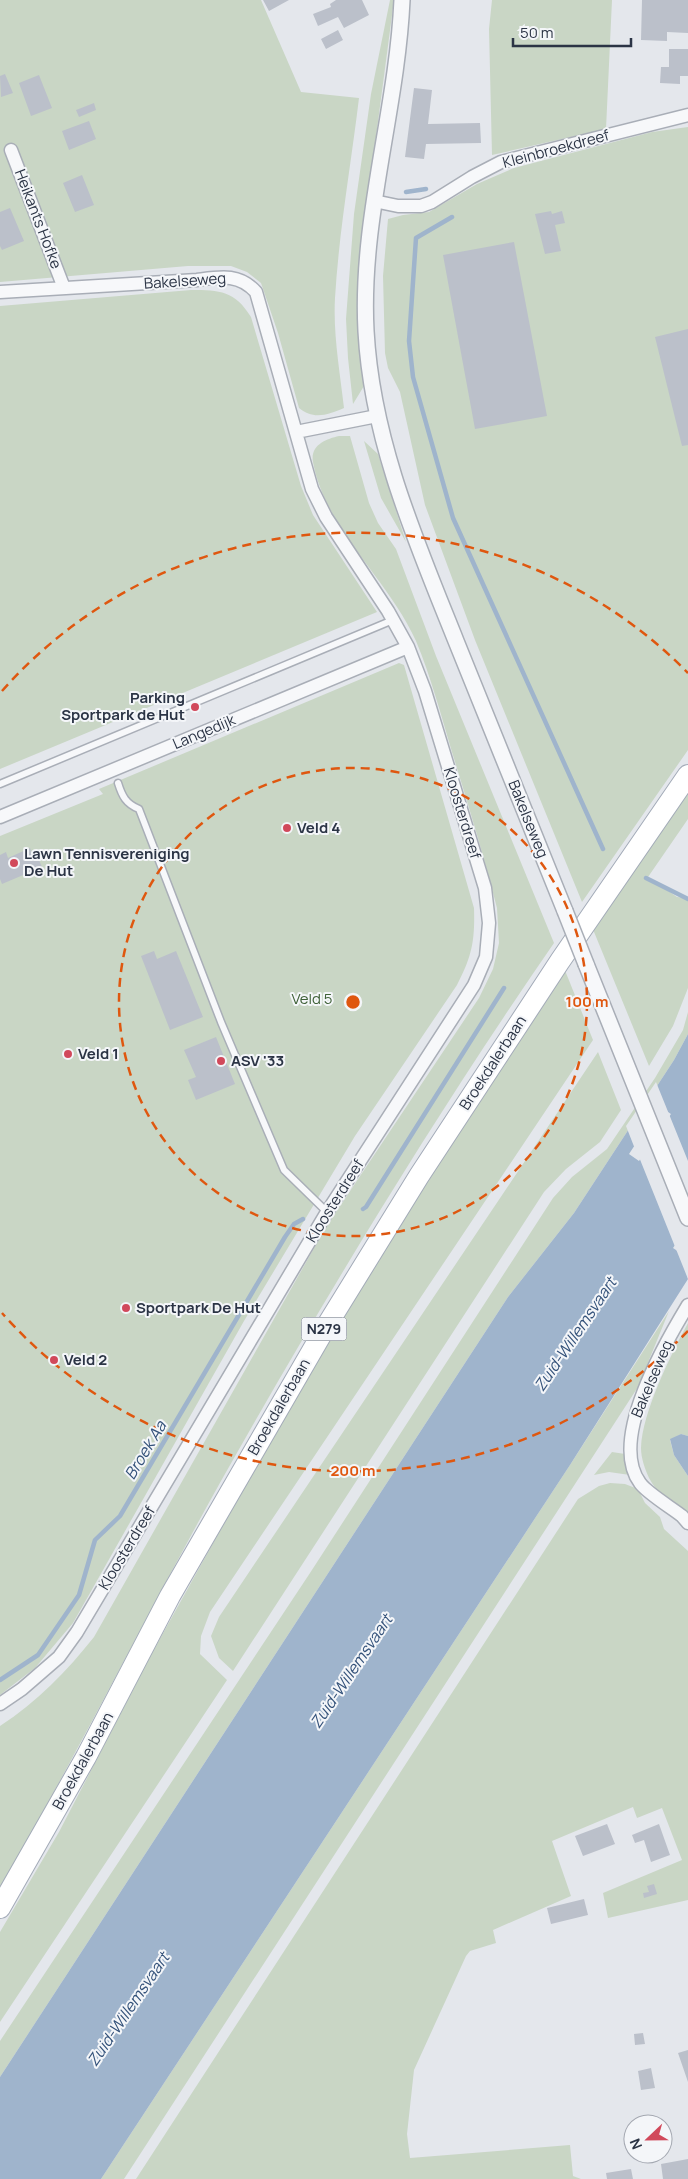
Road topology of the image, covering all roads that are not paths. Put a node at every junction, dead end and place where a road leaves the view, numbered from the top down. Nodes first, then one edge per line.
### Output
1 (402, 0) edge
2 (688, 115) edge
3 (11, 150) dead end
4 (374, 201) junction
5 (64, 288) junction
6 (0, 292) edge
7 (377, 416) junction
8 (296, 432) junction
9 (394, 620) junction
10 (408, 647) junction
11 (688, 775) edge
12 (118, 783) dead end
13 (0, 784) edge
14 (0, 817) edge
15 (327, 1212) junction
16 (688, 1218) edge
17 (688, 1304) edge
18 (688, 1523) edge
19 (0, 1704) edge
20 (0, 1908) edge

1 - 4 street, Bakelseweg
2 - 4 street, Kleinbroekdreef
3 - 5 street, Heikants Hofke
4 - 7 street, Bakelseweg
5 - 6 street, Bakelseweg
5 - 8 street, Bakelseweg
7 - 8 street
7 - 16 street, Bakelseweg, bridge
8 - 9 street, Bakelseweg
9 - 10 street, Kloosterdreef
9 - 13 lane
10 - 14 street, Langedijk
10 - 15 street, Kloosterdreef
11 - 20 main road, Broekdalerbaan / N279
12 - 15 lane
15 - 19 street, Kloosterdreef
17 - 18 street, Bakelseweg

